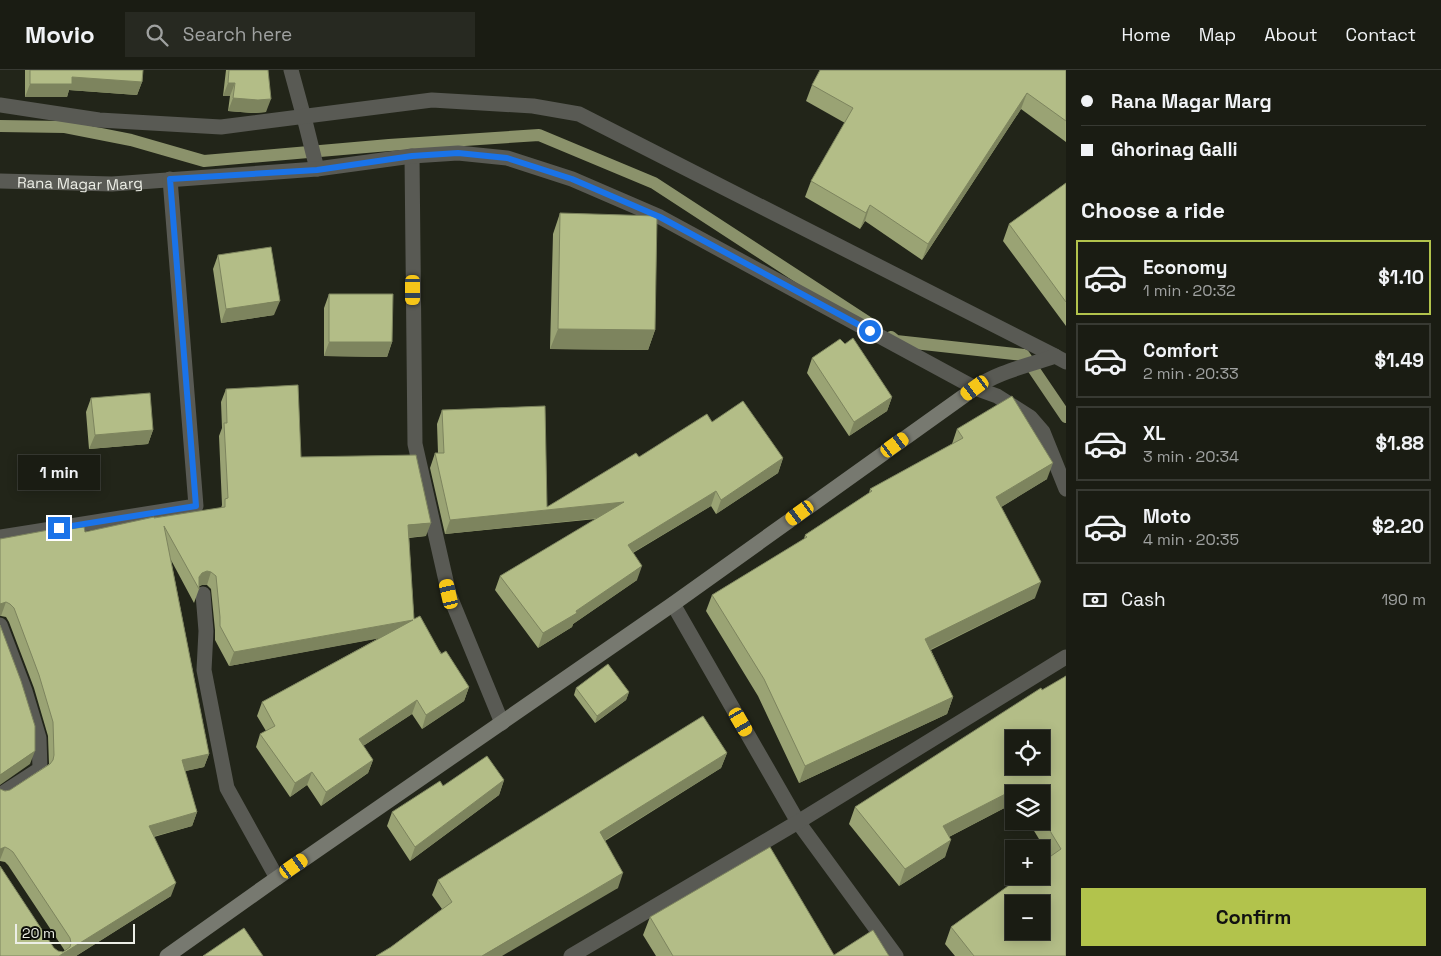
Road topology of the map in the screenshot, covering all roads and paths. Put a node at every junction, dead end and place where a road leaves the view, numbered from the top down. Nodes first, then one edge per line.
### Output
1 (291, 70) edge
2 (0, 105) edge
3 (305, 121) junction
4 (412, 156) junction
5 (317, 170) junction
6 (170, 179) junction
7 (0, 181) edge
8 (1061, 359) edge
9 (981, 383) junction
10 (1066, 489) edge
11 (0, 537) edge
12 (203, 594) dead end
13 (673, 604) junction
14 (0, 625) edge
15 (1066, 657) edge
16 (502, 723) junction
17 (0, 795) edge
18 (798, 822) junction
19 (277, 878) junction
20 (167, 956) edge
21 (571, 956) edge
22 (896, 956) edge

1 - 3 street
2 - 3 street
3 - 5 street
3 - 8 street
4 - 5 street, Rana Magar Marg
4 - 9 street, Rana Magar Marg
4 - 16 street
5 - 6 street, Rana Magar Marg
6 - 7 street, Rana Magar Marg
6 - 11 street
8 - 9 street
9 - 10 street, Rana Magar Marg
9 - 13 street
12 - 19 street
13 - 16 street
13 - 18 street
14 - 17 street
15 - 18 street
16 - 19 street
18 - 21 street
18 - 22 street
19 - 20 street

